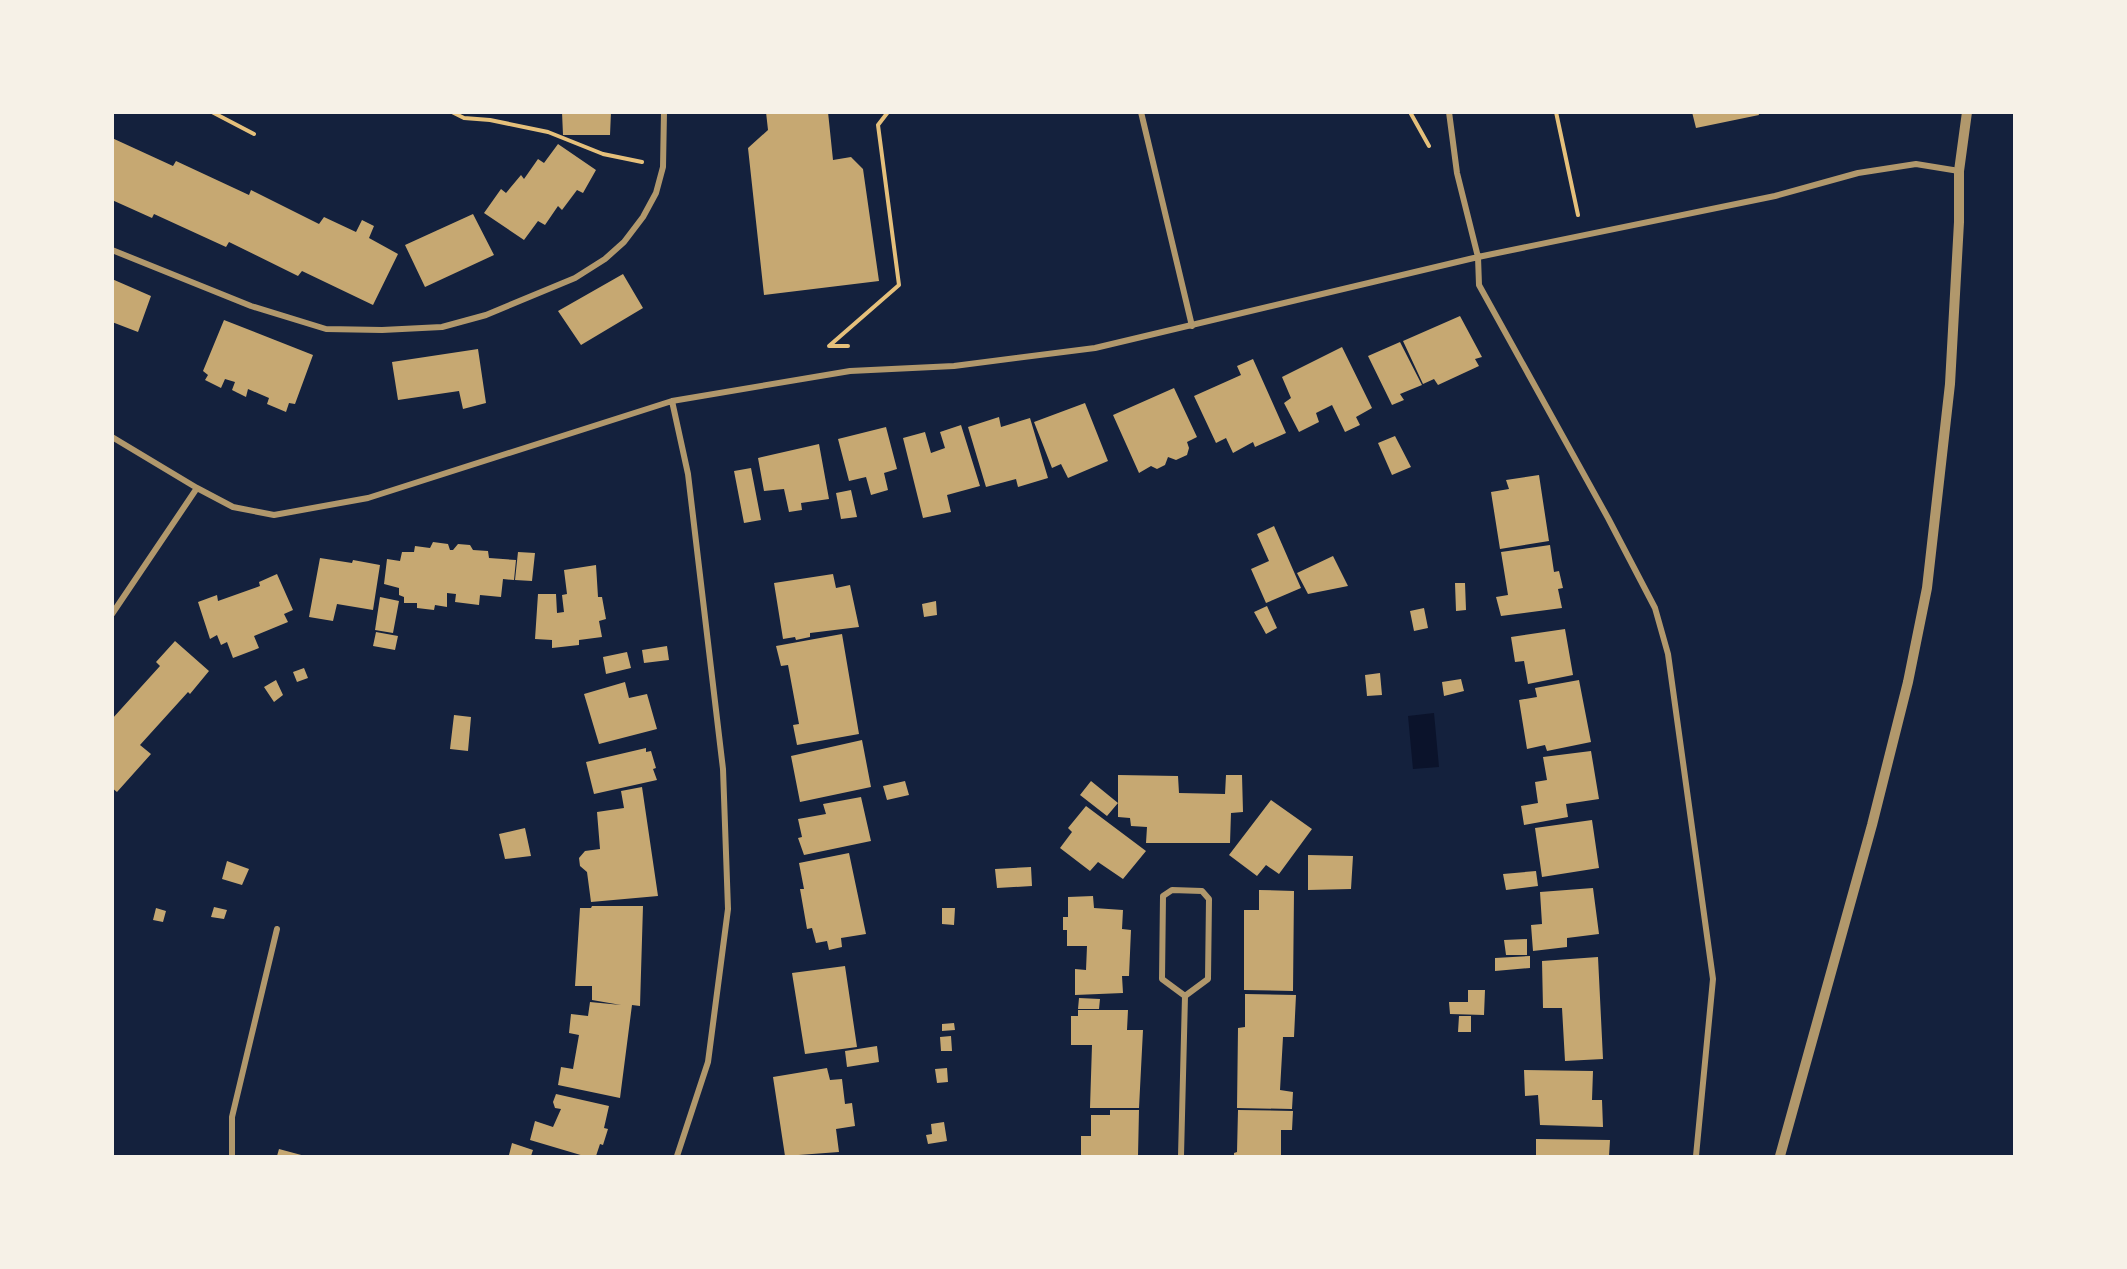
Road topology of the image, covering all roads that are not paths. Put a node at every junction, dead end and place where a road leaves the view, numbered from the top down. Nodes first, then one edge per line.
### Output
1 (664, 112) edge
2 (1141, 112) edge
3 (1449, 112) edge
4 (1966, 112) edge
5 (1959, 171) junction
6 (112, 250) edge
7 (1478, 257) junction
8 (1192, 326) junction
9 (672, 401) junction
10 (112, 437) edge
11 (197, 488) junction
12 (112, 614) edge
13 (277, 929) dead end
14 (1185, 996) junction
15 (232, 1156) edge
16 (677, 1156) edge
17 (1181, 1156) edge
18 (1696, 1156) edge
19 (1780, 1156) edge

1 - 6 street
2 - 8 street
3 - 7 street
4 - 5 street
5 - 7 street
5 - 19 street
7 - 8 street
7 - 18 street
8 - 9 street
9 - 11 street
9 - 16 street
10 - 11 street
11 - 12 street
13 - 15 street
14 - 14 street
14 - 17 street

